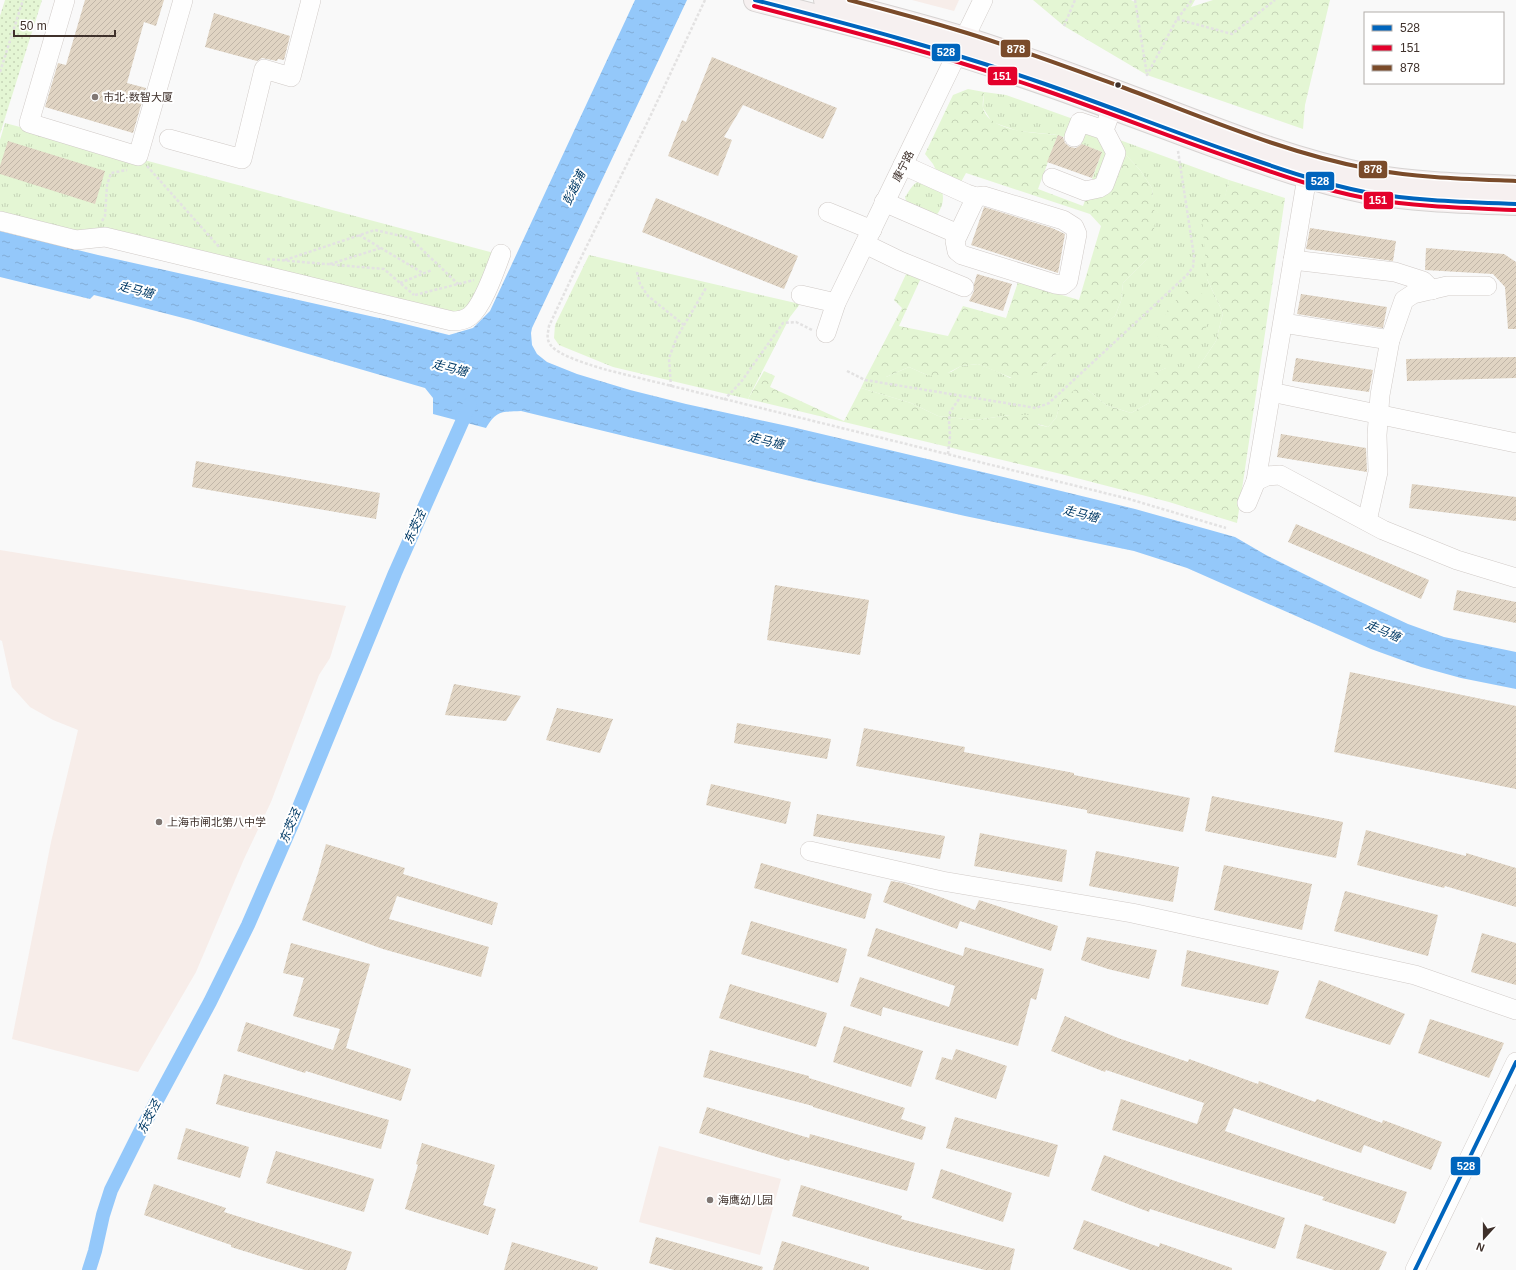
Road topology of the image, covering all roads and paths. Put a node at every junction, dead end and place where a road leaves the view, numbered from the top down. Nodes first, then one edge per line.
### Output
1 (23, 0) edge
2 (65, 0) edge
3 (183, 0) edge
4 (311, 0) edge
5 (705, 0) edge
6 (755, 0) edge
7 (824, 0) edge
8 (983, 0) edge
9 (1075, 0) edge
10 (1135, 0) edge
11 (1192, 0) edge
12 (1275, 0) edge
13 (1177, 19) junction
14 (1064, 26) dead end
15 (962, 46) junction
16 (0, 72) edge
17 (1112, 108) junction
18 (1104, 130) junction
19 (1174, 131) junction
20 (1074, 137) dead end
21 (169, 139) dead end
22 (903, 165) junction
23 (140, 167) dead end
24 (132, 169) dead end
25 (1307, 177) junction
26 (1052, 178) dead end
27 (1516, 186) edge
28 (976, 197) junction
29 (884, 202) junction
30 (1516, 204) edge
31 (828, 212) dead end
32 (0, 221) edge
33 (99, 226) dead end
34 (958, 234) junction
35 (359, 235) junction
36 (868, 237) junction
37 (381, 248) junction
38 (501, 254) dead end
39 (262, 258) dead end
40 (283, 260) junction
41 (1293, 260) junction
42 (218, 264) junction
43 (329, 264) junction
44 (432, 270) dead end
45 (638, 272) dead end
46 (423, 273) junction
47 (492, 275) junction
48 (400, 283) junction
49 (458, 284) junction
50 (1487, 286) dead end
51 (964, 287) dead end
52 (706, 288) dead end
53 (1432, 290) junction
54 (414, 296) junction
55 (801, 296) dead end
56 (408, 297) dead end
57 (836, 302) junction
58 (1283, 323) junction
59 (684, 325) junction
60 (826, 333) joint
61 (1390, 340) junction
62 (847, 371) dead end
63 (671, 386) junction
64 (1271, 392) junction
65 (961, 396) junction
66 (724, 400) junction
67 (1379, 415) junction
68 (1516, 443) edge
69 (948, 454) junction
70 (1256, 481) junction
71 (1247, 503) dead end
72 (1367, 521) junction
73 (1226, 528) dead end
74 (1516, 578) edge
75 (810, 851) dead end
76 (1516, 1010) edge
77 (1516, 1062) edge
78 (1415, 1270) edge

1 - 16 path
2 - 3 street
4 - 21 street
5 - 63 path
6 - 15 main road
7 - 15 main road
8 - 15 street, 康宁路
9 - 14 path
10 - 13 path
11 - 13 path
12 - 13 path
15 - 17 main road
15 - 22 street, 康宁路
15 - 27 main road
17 - 18 street
17 - 19 main road
18 - 20 street
18 - 26 street
19 - 25 main road
19 - 65 path
22 - 28 street
22 - 29 street, 康宁路
23 - 42 path
24 - 33 path
25 - 30 main road
25 - 41 street
28 - 34 street
28 - 34 street
29 - 34 street
29 - 36 street, 康宁路
31 - 36 street
32 - 42 street
35 - 37 path
35 - 40 path
35 - 49 path
36 - 51 street
36 - 57 street, 康宁路
37 - 43 path
37 - 46 path
38 - 47 street
39 - 40 path
40 - 43 path
41 - 53 street
41 - 58 street
42 - 47 street
43 - 48 path
44 - 46 path
45 - 59 path
46 - 48 path
47 - 49 path
48 - 54 path
49 - 54 path
50 - 53 street
52 - 59 path
53 - 61 street
54 - 56 path
55 - 57 street
57 - 60 street, 康宁路
58 - 61 street
58 - 64 street
59 - 63 path
60 - 66 path
61 - 67 street
62 - 65 path
63 - 66 path
64 - 67 street
64 - 70 street
65 - 69 path
66 - 69 path
67 - 68 street
67 - 72 street
69 - 73 path
70 - 71 street
70 - 72 street
72 - 74 street
75 - 76 street
77 - 78 street

